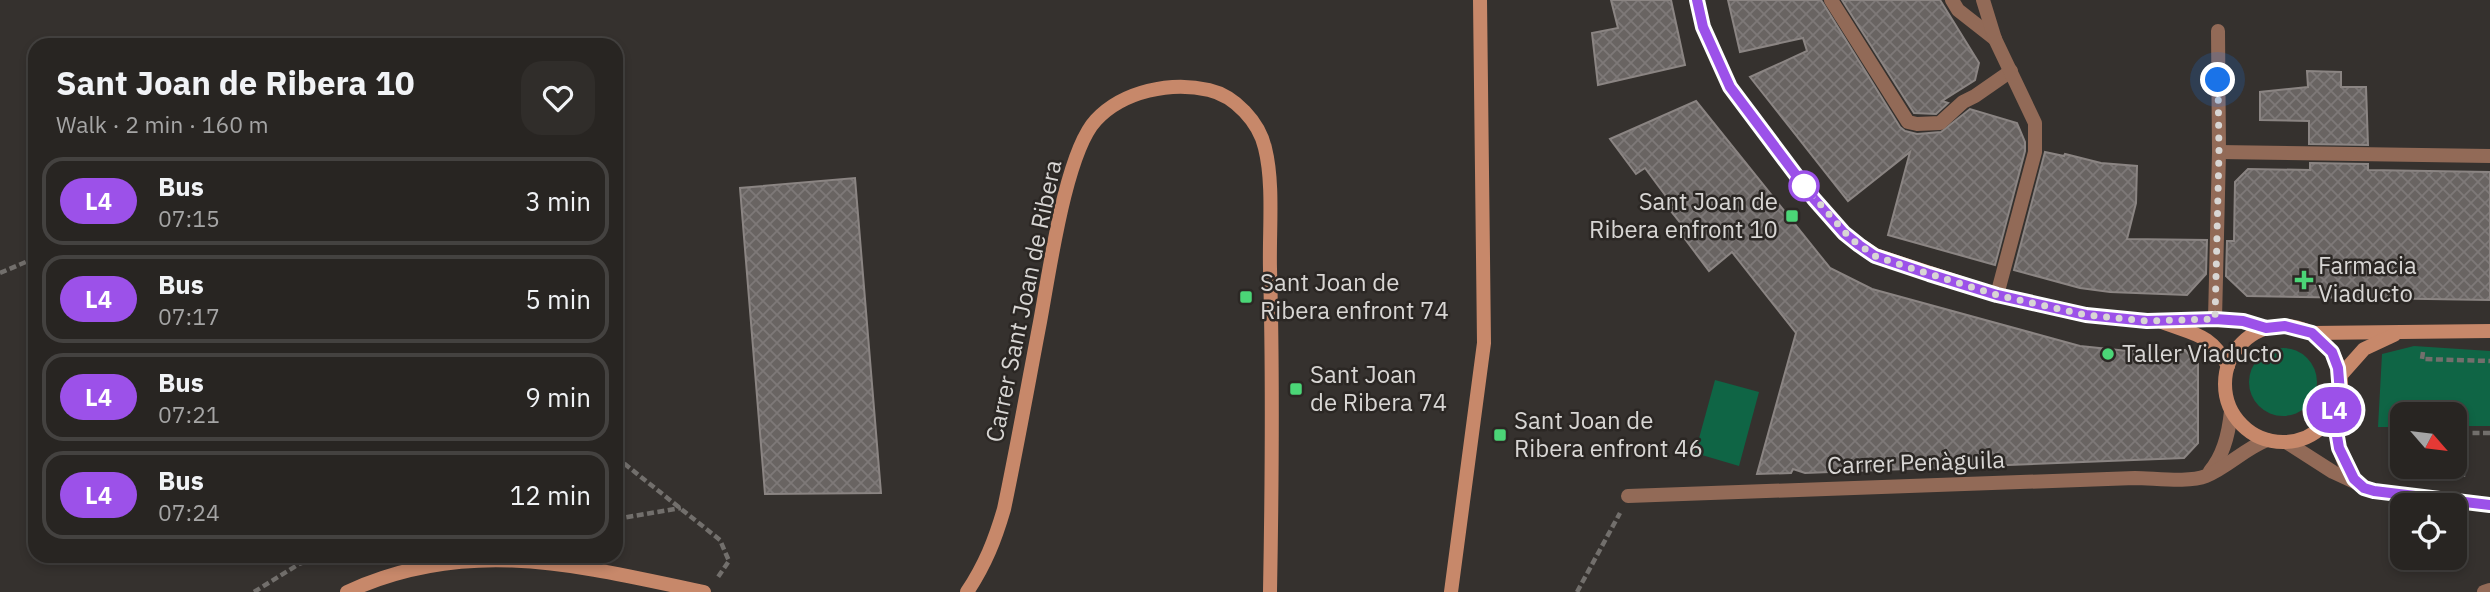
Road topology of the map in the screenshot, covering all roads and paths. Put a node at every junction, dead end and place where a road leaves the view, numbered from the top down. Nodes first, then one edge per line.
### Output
1 (1480, 0) edge
2 (1697, 0) edge
3 (1831, 0) edge
4 (1952, 0) edge
5 (1983, 0) edge
6 (2218, 31) dead end
7 (1995, 39) junction
8 (2011, 71) junction
9 (2219, 152) junction
10 (2490, 156) edge
11 (28, 261) edge
12 (0, 273) edge
13 (1997, 295) junction
14 (2215, 319) junction
15 (2157, 320) junction
16 (2266, 328) junction
17 (2405, 331) junction
18 (2490, 331) edge
19 (2312, 333) junction
20 (2423, 347) dead end
21 (2490, 361) edge
22 (2228, 366) junction
23 (2340, 376) junction
24 (2231, 411) junction
25 (2333, 413) junction
26 (2468, 433) edge
27 (2490, 433) edge
28 (2267, 440) junction
29 (2286, 442) junction
30 (623, 462) edge
31 (2205, 477) junction
32 (2364, 488) junction
33 (1629, 496) joint
34 (2490, 505) edge
35 (682, 507) junction
36 (623, 518) edge
37 (302, 563) edge
38 (444, 563) edge
39 (537, 563) edge
40 (709, 587) edge
41 (2490, 590) edge
42 (254, 592) edge
43 (347, 592) edge
44 (967, 592) edge
45 (1270, 592) edge
46 (1451, 592) edge
47 (1577, 592) edge
48 (2484, 592) edge

1 - 46 main road
2 - 13 main road
3 - 8 street
4 - 7 street
5 - 7 street
6 - 9 street
7 - 8 street
8 - 13 street
9 - 10 street
9 - 14 street
11 - 12 path
13 - 15 main road
14 - 15 main road
14 - 16 main road
15 - 22 main road
16 - 19 main road
16 - 22 main road
17 - 18 main road
17 - 19 main road
17 - 23 main road
19 - 23 main road
20 - 21 path
22 - 24 main road
23 - 25 main road
24 - 28 main road
24 - 31 street
25 - 29 main road
25 - 32 street
26 - 27 path
28 - 29 main road
28 - 31 street
29 - 32 street
30 - 35 path
31 - 33 street, Carrer Penàguila
32 - 34 street
33 - 47 path
35 - 36 path
35 - 40 path
37 - 42 path
38 - 43 main road
39 - 40 main road
41 - 48 street
44 - 45 main road, Carrer Sant Joan de Ribera

